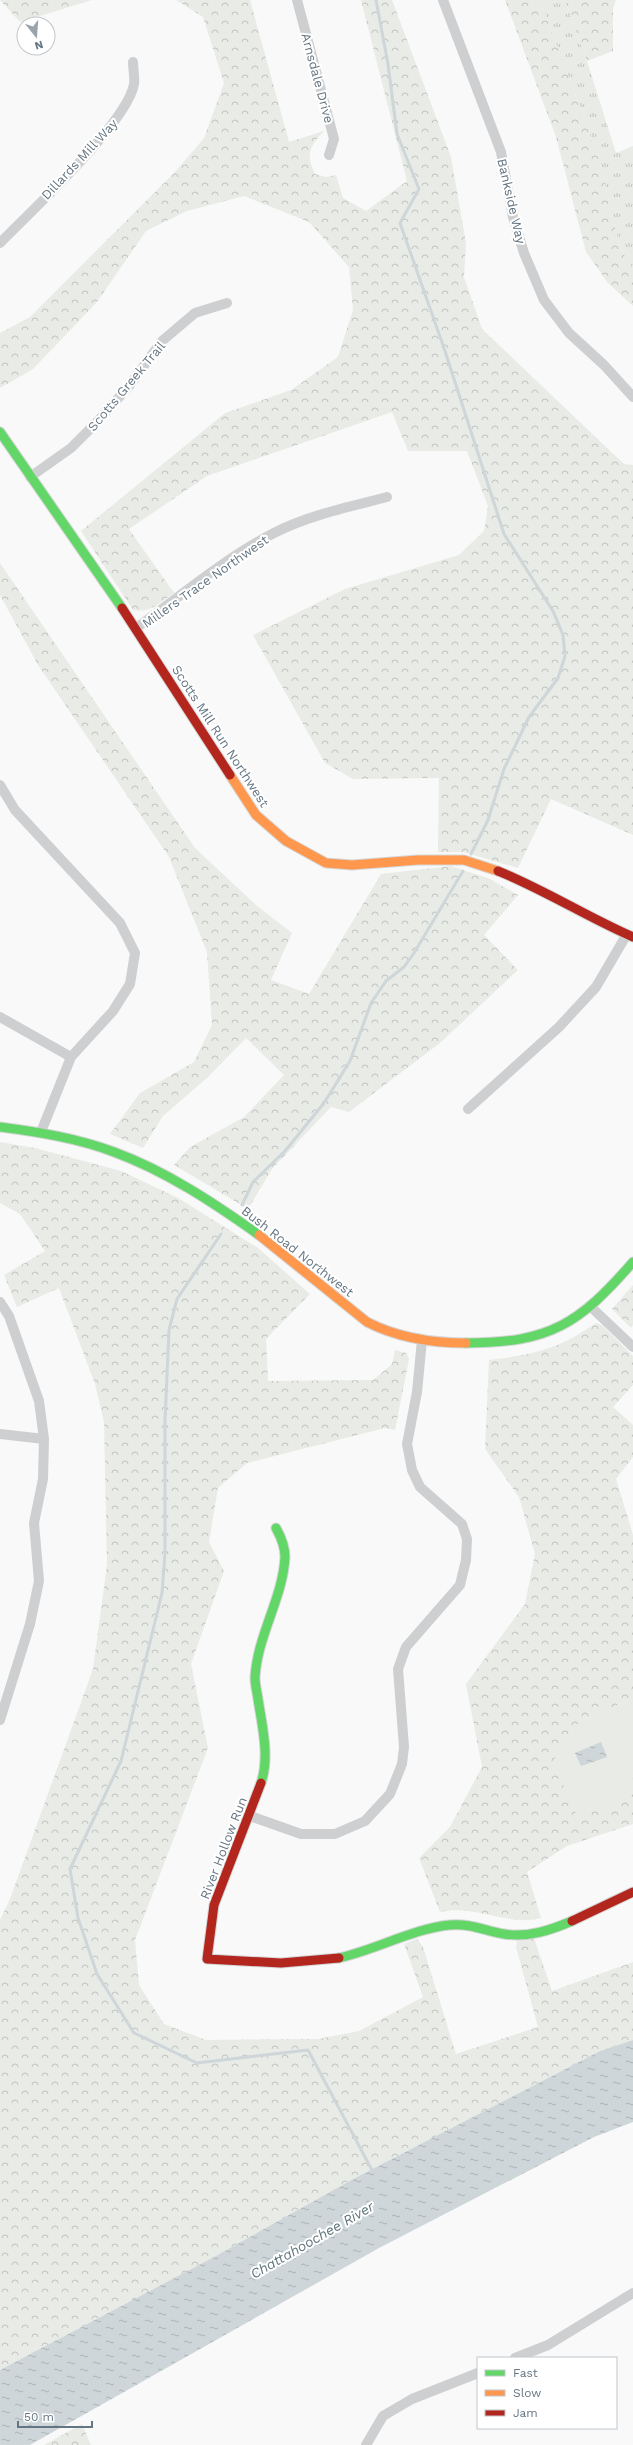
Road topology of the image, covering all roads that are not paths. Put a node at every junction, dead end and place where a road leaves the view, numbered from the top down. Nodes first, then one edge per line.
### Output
1 (297, 0) edge
2 (443, 0) edge
3 (133, 62) dead end
4 (329, 155) dead end
5 (0, 243) edge
6 (227, 303) dead end
7 (633, 397) edge
8 (0, 432) edge
9 (30, 477) junction
10 (387, 497) dead end
11 (136, 628) junction
12 (0, 785) edge
13 (630, 935) edge
14 (0, 1017) edge
15 (71, 1057) junction
16 (468, 1109) dead end
17 (0, 1127) edge
18 (41, 1132) junction
19 (633, 1262) edge
20 (0, 1302) edge
21 (591, 1307) junction
22 (422, 1340) junction
23 (633, 1347) edge
24 (0, 1434) edge
25 (44, 1439) junction
26 (276, 1528) dead end
27 (0, 1720) edge
28 (250, 1816) junction
29 (633, 1892) edge
30 (633, 2293) edge
31 (518, 2357) edge
32 (477, 2374) edge
33 (366, 2445) edge

1 - 4 street, Arnsdale Drive
2 - 7 street, Bankside Way
3 - 5 street, Dillards Mill Way
6 - 9 street, Scotts Greek Trail
8 - 9 street, Scotts Mill Run Northwest
9 - 11 street, Scotts Mill Run Northwest
10 - 11 street, Millers Trace Northwest
11 - 13 street, Scotts Mill Run Northwest
12 - 15 street
13 - 16 street
14 - 15 street
15 - 18 street
17 - 18 street, Bush Road Northwest
18 - 22 street, Bush Road Northwest
19 - 21 street
20 - 25 street
21 - 22 street, Bush Road Northwest
21 - 23 street
22 - 28 street
24 - 25 street
25 - 27 street
26 - 28 street, River Hollow Run
28 - 29 street, River Hollow Run
30 - 31 street
32 - 33 street

